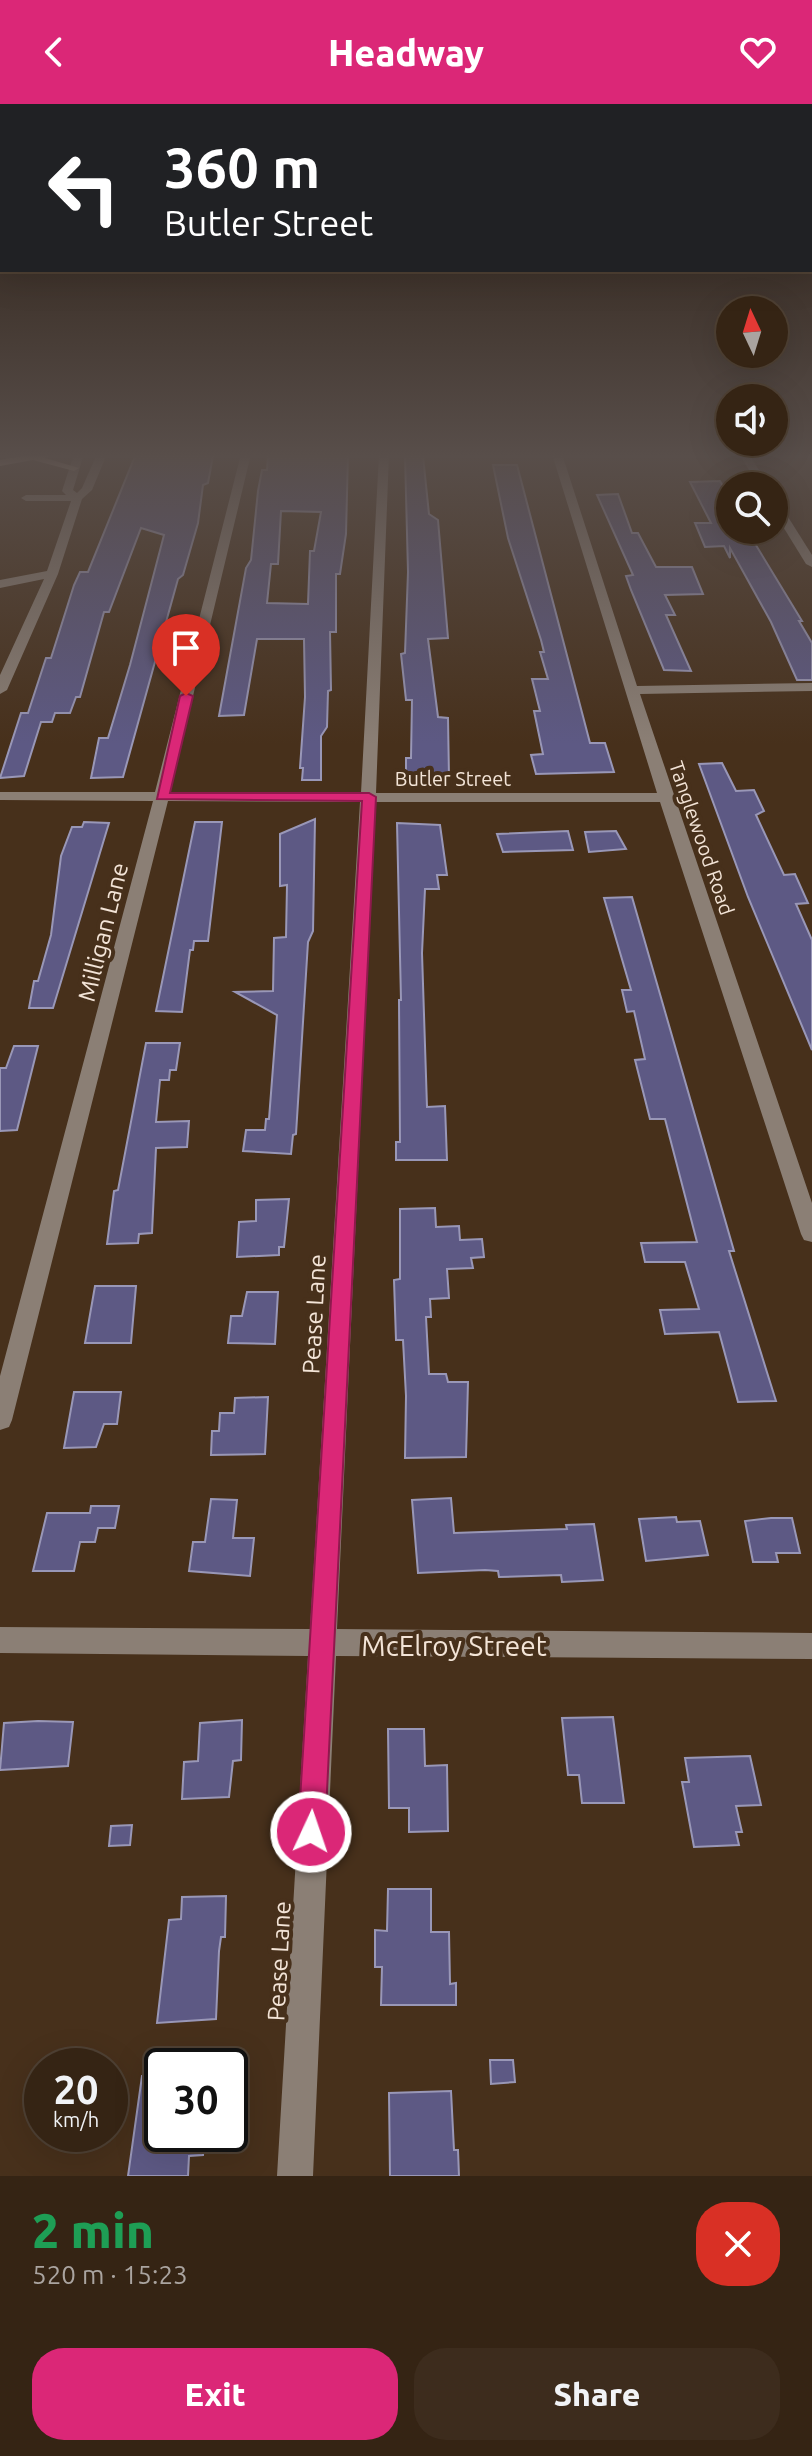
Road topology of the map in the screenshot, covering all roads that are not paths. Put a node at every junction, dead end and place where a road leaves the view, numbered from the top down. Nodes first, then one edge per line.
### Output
1 (60, 551) edge
2 (222, 551) edge
3 (380, 551) edge
4 (587, 551) edge
5 (52, 574) junction
6 (0, 584) edge
7 (812, 687) edge
8 (0, 690) edge
9 (631, 690) junction
10 (0, 796) edge
11 (162, 797) junction
12 (369, 797) junction
13 (666, 798) junction
14 (812, 1234) edge
15 (0, 1420) edge
16 (0, 1640) edge
17 (320, 1644) junction
18 (812, 1646) edge
19 (295, 2176) edge

1 - 5 street
2 - 11 street, Milligan Lane
3 - 12 street, Pease Lane
4 - 9 street, Tanglewood Road
5 - 6 street
5 - 8 street
7 - 9 street
9 - 13 street, Tanglewood Road
10 - 11 street, Butler Street
11 - 12 street, Butler Street
11 - 15 street, Milligan Lane
12 - 13 street, Butler Street
12 - 17 street, Pease Lane
13 - 14 street, Tanglewood Road
16 - 17 street, McElroy Street
17 - 18 street, McElroy Street
17 - 19 street, Pease Lane

